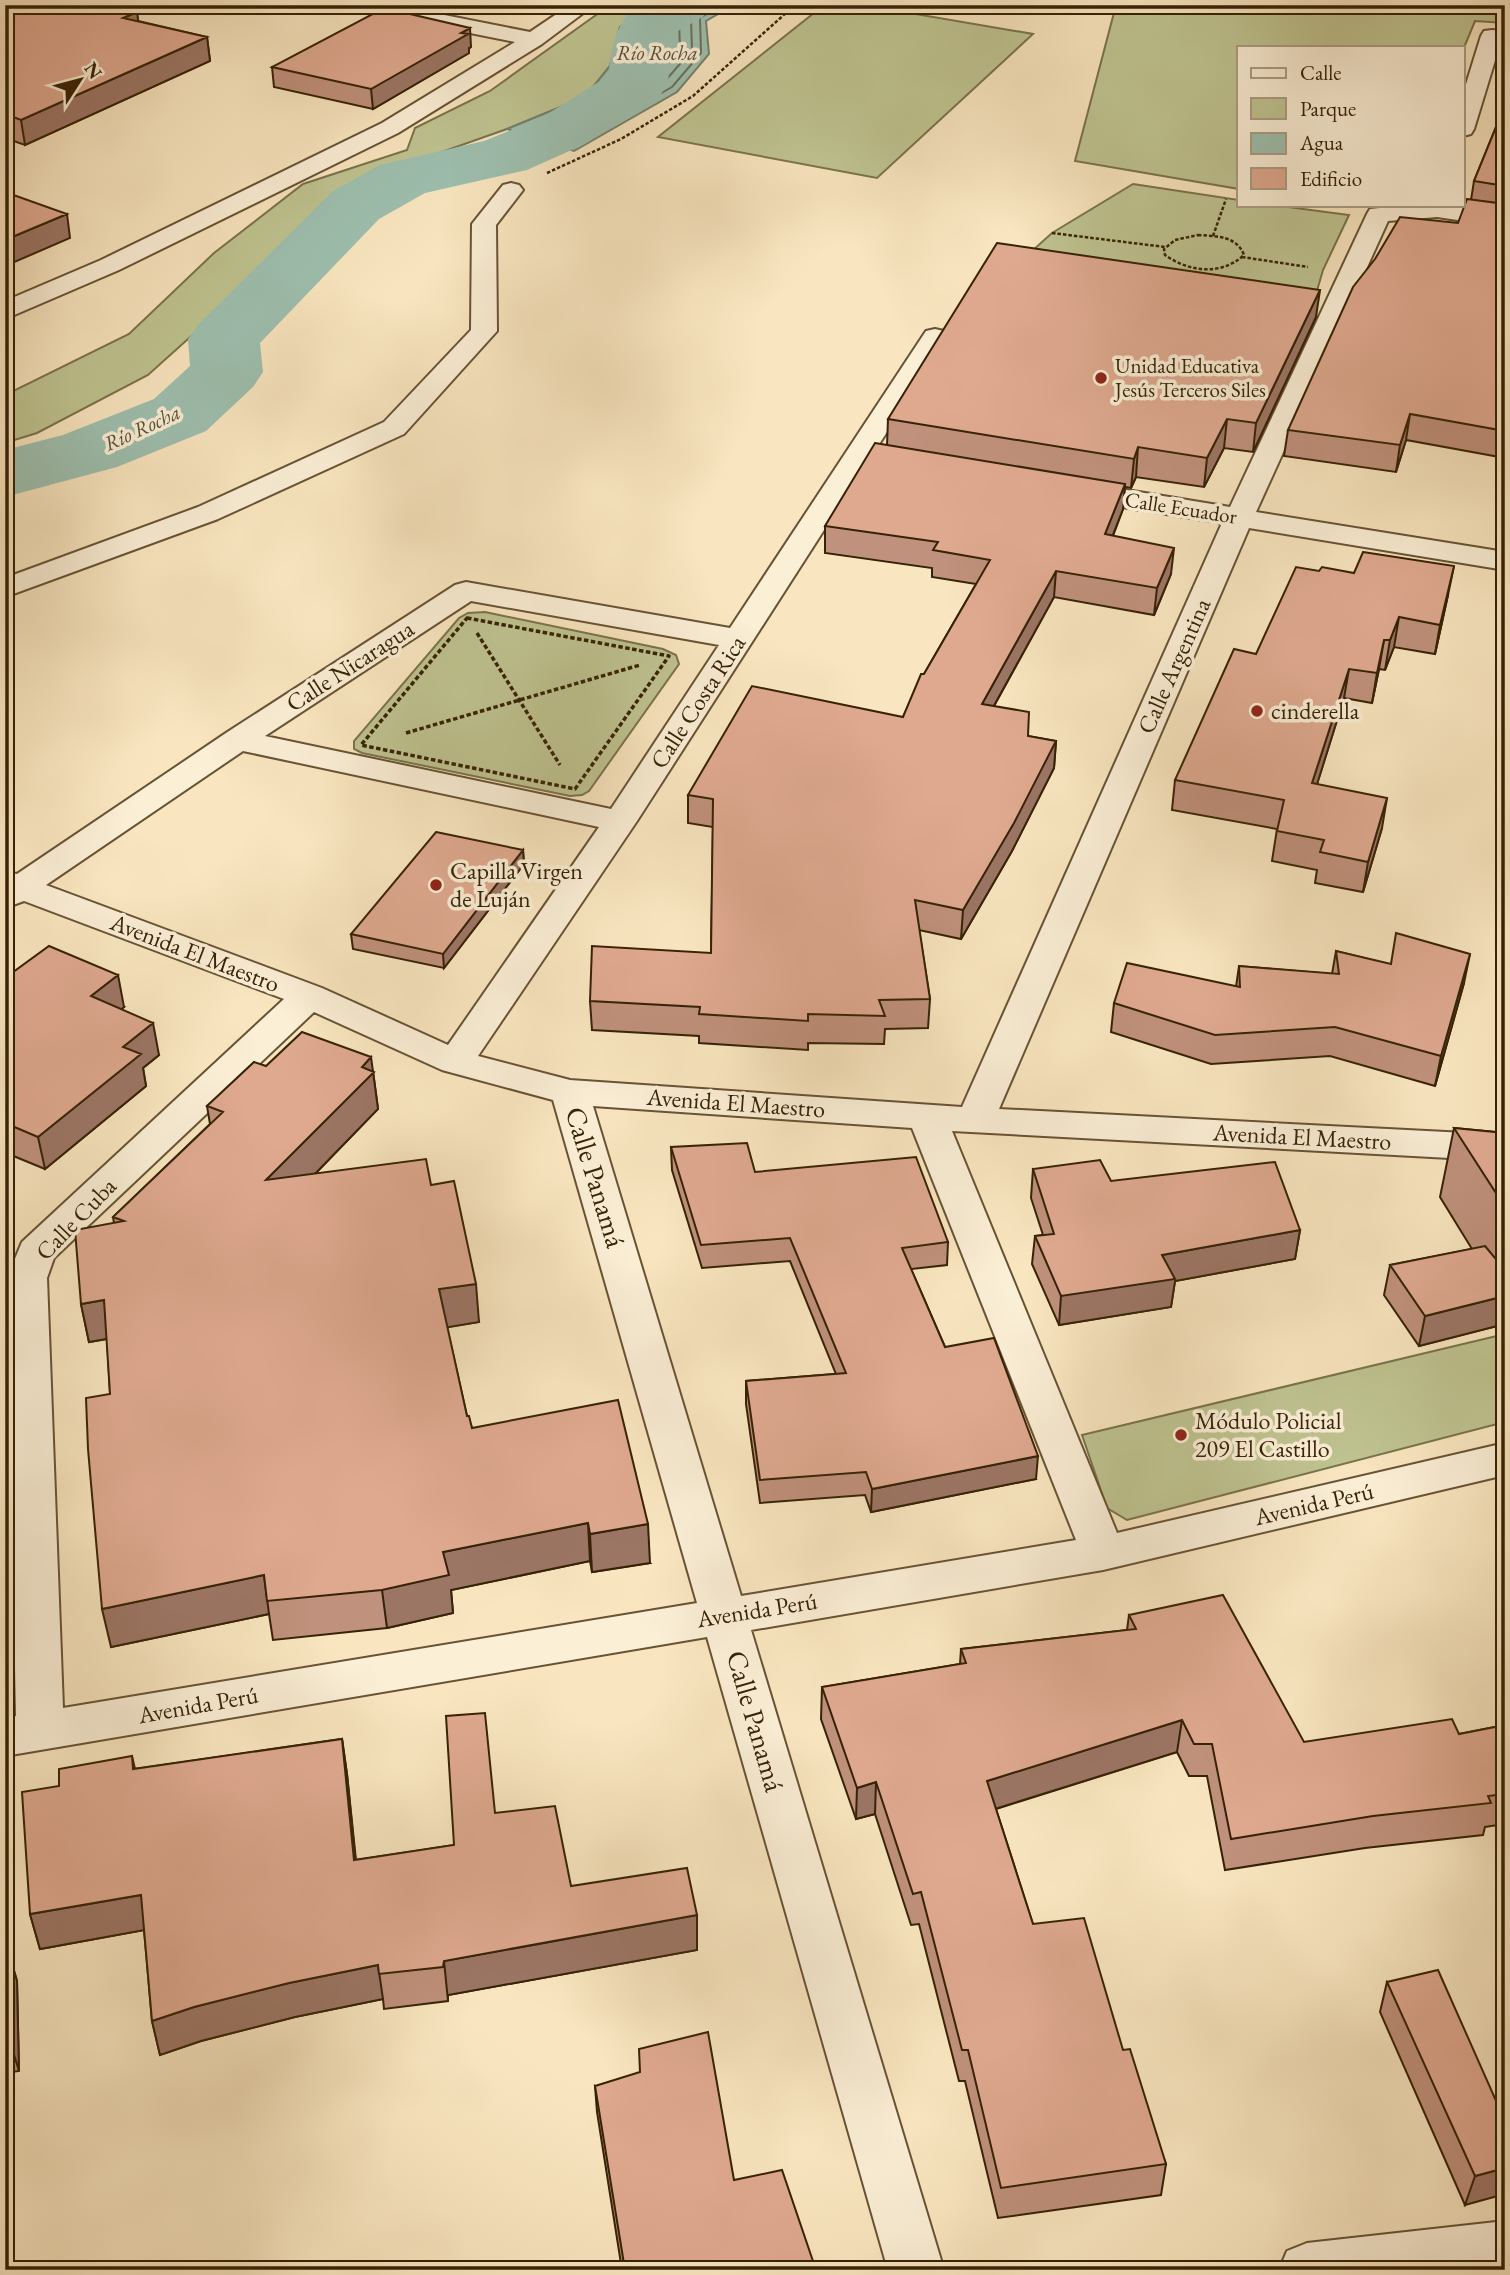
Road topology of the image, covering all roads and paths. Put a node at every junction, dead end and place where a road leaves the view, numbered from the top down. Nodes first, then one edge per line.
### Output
1 (360, 5) edge
2 (584, 5) edge
3 (795, 5) edge
4 (1499, 37) edge
5 (534, 39) junction
6 (1464, 126) edge
7 (511, 190) joint
8 (1226, 199) dead end
9 (1438, 208) edge
10 (1505, 220) edge
11 (1052, 233) dead end
12 (1213, 236) junction
13 (1165, 247) junction
14 (1242, 257) junction
15 (1309, 267) dead end
16 (1197, 268) junction
17 (1193, 276) edge
18 (5, 311) edge
19 (935, 337) edge
20 (1049, 486) edge
21 (1240, 517) junction
22 (1505, 561) edge
23 (5, 588) edge
24 (467, 618) junction
25 (740, 639) junction
26 (669, 656) junction
27 (656, 660) dead end
28 (644, 664) dead end
29 (519, 700) junction
30 (401, 734) dead end
31 (237, 740) junction
32 (374, 742) dead end
33 (361, 745) junction
34 (561, 767) dead end
35 (568, 778) dead end
36 (575, 789) junction
37 (620, 821) junction
38 (11, 889) edge
39 (309, 996) junction
40 (455, 1062) junction
41 (570, 1092) junction
42 (926, 1115) junction
43 (975, 1120) junction
44 (1503, 1139) edge
45 (1505, 1459) edge
46 (1103, 1553) junction
47 (725, 1615) junction
48 (23, 1735) edge
49 (1505, 2246) edge
50 (916, 2270) edge
51 (1307, 2270) edge

1 - 5 street
2 - 5 street
3 - 7 path
4 - 6 street
5 - 18 street
7 - 23 street
8 - 12 path
9 - 10 street
9 - 21 street, Calle Argentina
11 - 13 path
12 - 13 path
12 - 14 path
13 - 16 path
14 - 15 path
14 - 16 path
16 - 17 path
19 - 25 street, Calle Costa Rica
20 - 21 street, Calle Ecuador
21 - 22 street, Calle Ecuador
21 - 43 street, Calle Argentina
24 - 26 path
24 - 29 path
24 - 33 path
25 - 31 street, Calle Nicaragua
25 - 37 street, Calle Costa Rica
26 - 27 path
26 - 36 path
28 - 29 path
29 - 30 path
29 - 34 path
31 - 37 street
31 - 38 street, Calle Nicaragua
32 - 33 path
33 - 36 path
35 - 36 path
37 - 40 street, Calle Costa Rica
38 - 39 street, Avenida El Maestro
39 - 40 street, Avenida El Maestro
39 - 48 street, Calle Cuba
40 - 41 street, Avenida El Maestro
41 - 42 street, Avenida El Maestro
41 - 47 street, Calle Panamá
42 - 43 street, Avenida El Maestro
42 - 46 street
43 - 44 street, Avenida El Maestro
45 - 46 street, Avenida Perú
46 - 47 street, Avenida Perú
47 - 48 street, Avenida Perú
47 - 50 street, Calle Panamá
49 - 51 street

